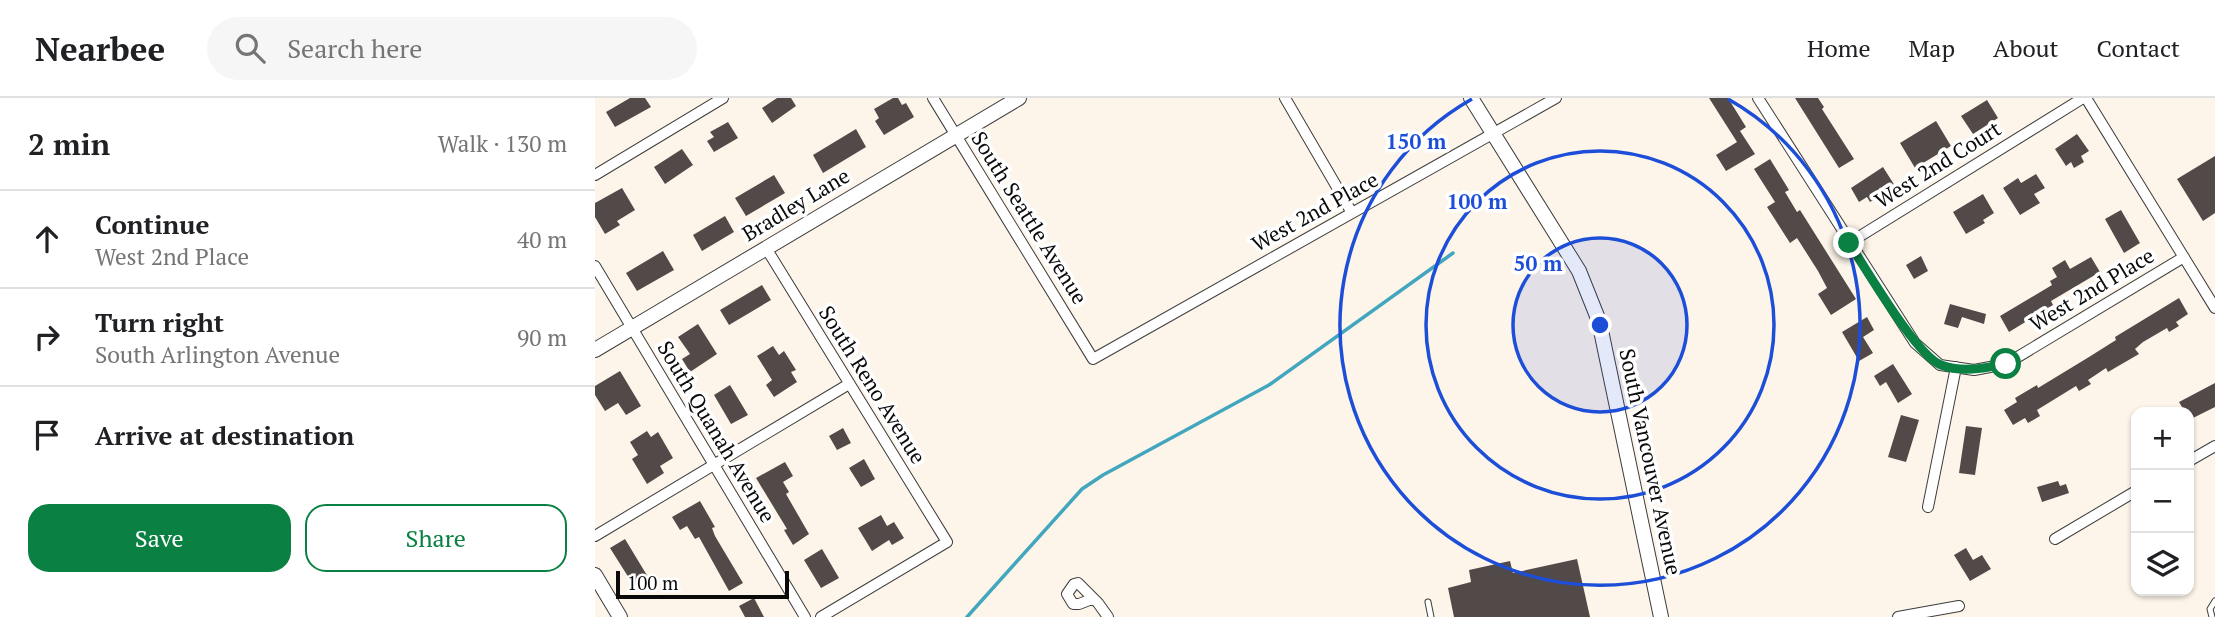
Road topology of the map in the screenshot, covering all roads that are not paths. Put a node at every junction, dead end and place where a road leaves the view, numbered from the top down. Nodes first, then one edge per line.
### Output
1 (723, 98) edge
2 (933, 98) edge
3 (1019, 98) edge
4 (1285, 98) edge
5 (1471, 98) edge
6 (1556, 98) edge
7 (1758, 98) edge
8 (2085, 98) edge
9 (1493, 134) junction
10 (955, 135) junction
11 (595, 175) edge
12 (1352, 213) junction
13 (1849, 243) junction
14 (766, 248) junction
15 (2184, 257) junction
16 (595, 267) edge
17 (2215, 308) edge
18 (632, 328) junction
19 (595, 350) edge
20 (1093, 359) joint
21 (1956, 367) junction
22 (849, 384) junction
23 (2215, 446) edge
24 (2194, 458) edge
25 (713, 465) junction
26 (2131, 494) edge
27 (1928, 507) dead end
28 (595, 536) edge
29 (2055, 539) dead end
30 (595, 575) edge
31 (1092, 599) dead end
32 (2215, 601) edge
33 (1428, 602) dead end
34 (1959, 606) dead end
35 (619, 617) edge
36 (805, 617) edge
37 (821, 617) edge
38 (1108, 617) edge
39 (1431, 617) edge
40 (1661, 617) edge
41 (1898, 617) edge
42 (2212, 617) edge

1 - 11 street
2 - 10 street, South Seattle Avenue
3 - 10 street, Bradley Lane
4 - 12 street
5 - 9 street, South Vancouver Avenue
6 - 9 street, West 2nd Place
7 - 13 street
8 - 13 street, West 2nd Court
8 - 15 street
9 - 12 street, West 2nd Place
9 - 40 street, South Vancouver Avenue
10 - 14 street, Bradley Lane
10 - 20 street, South Seattle Avenue
12 - 20 street, West 2nd Place
13 - 21 street, West 2nd Place
14 - 18 street, Bradley Lane
14 - 22 street, South Reno Avenue
15 - 17 street
15 - 21 street, West 2nd Place
16 - 18 street, South Quanah Avenue
18 - 19 street, Bradley Lane
18 - 25 street, South Quanah Avenue
21 - 27 street
22 - 25 street
22 - 37 street, South Reno Avenue
23 - 24 street
25 - 28 street
25 - 36 street, South Quanah Avenue
26 - 29 street
30 - 35 street
31 - 38 street
32 - 42 lane
33 - 39 lane
34 - 41 street

